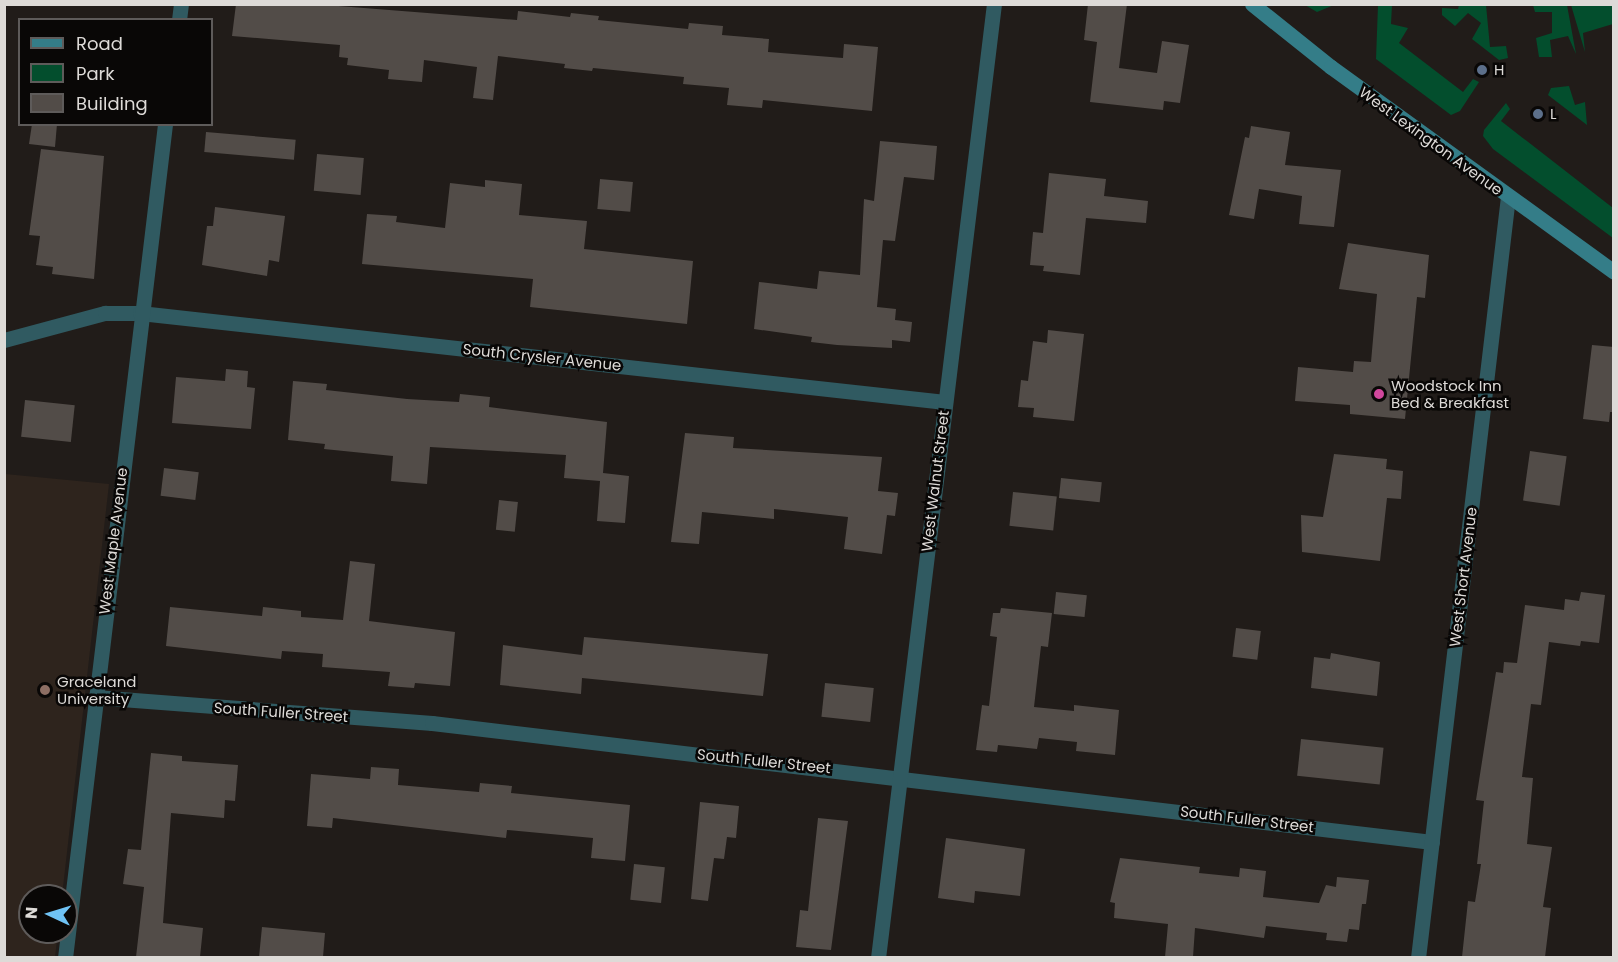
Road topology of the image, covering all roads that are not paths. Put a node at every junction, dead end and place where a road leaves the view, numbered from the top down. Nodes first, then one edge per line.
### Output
1 (994, 4) edge
2 (1252, 4) edge
3 (165, 126) edge
4 (1508, 197) junction
5 (1614, 272) edge
6 (140, 313) junction
7 (4, 340) edge
8 (945, 402) junction
9 (95, 697) junction
10 (898, 776) junction
11 (1432, 843) junction
12 (65, 957) edge
13 (878, 957) edge
14 (1418, 957) edge

1 - 8 street, West Walnut Street
2 - 4 main road, West Lexington Avenue
3 - 6 street, West Maple Avenue
4 - 5 main road, West Lexington Avenue
4 - 11 street, West Short Avenue
6 - 7 street, South Crysler Avenue
6 - 8 street, South Crysler Avenue
6 - 9 street, West Maple Avenue
8 - 10 street, West Walnut Street
9 - 10 street, South Fuller Street
9 - 12 street, West Maple Avenue
10 - 11 street, South Fuller Street
10 - 13 street, West Walnut Street
11 - 14 street, West Short Avenue

